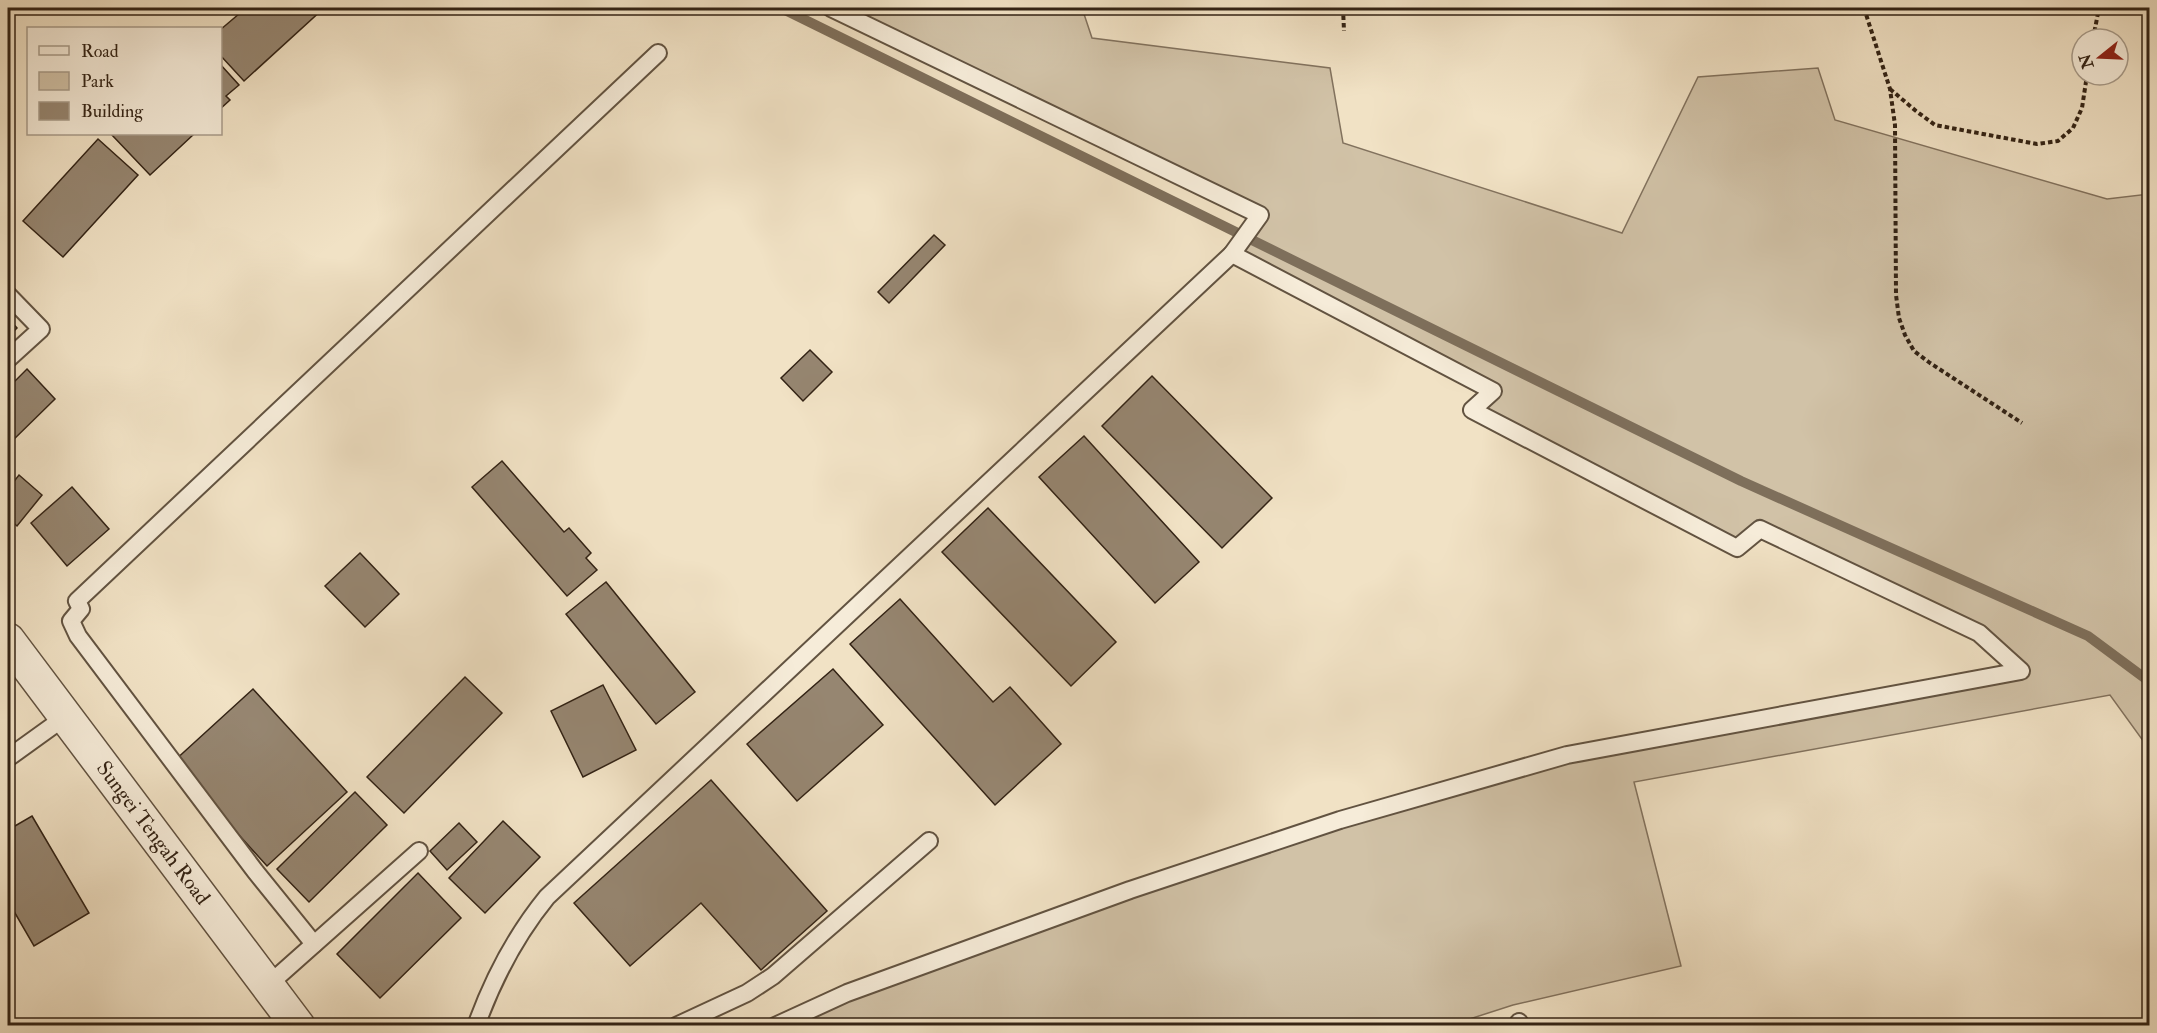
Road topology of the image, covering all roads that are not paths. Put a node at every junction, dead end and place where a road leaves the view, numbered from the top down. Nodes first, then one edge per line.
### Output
1 (831, 8) edge
2 (658, 53) dead end
3 (1232, 254) junction
4 (8, 295) edge
5 (8, 359) edge
6 (8, 640) edge
7 (65, 717) junction
8 (8, 758) edge
9 (930, 841) dead end
10 (419, 851) dead end
11 (314, 944) junction
12 (267, 986) junction
13 (298, 1026) edge
14 (476, 1026) edge
15 (676, 1026) edge
16 (775, 1026) edge

1 - 3 lane
2 - 11 lane
3 - 14 lane
3 - 16 lane
4 - 5 lane
6 - 7 street, Sungei Tengah Road
7 - 8 lane
7 - 12 street, Sungei Tengah Road
9 - 15 lane
10 - 11 lane
11 - 12 lane
12 - 13 street, Sungei Tengah Road

